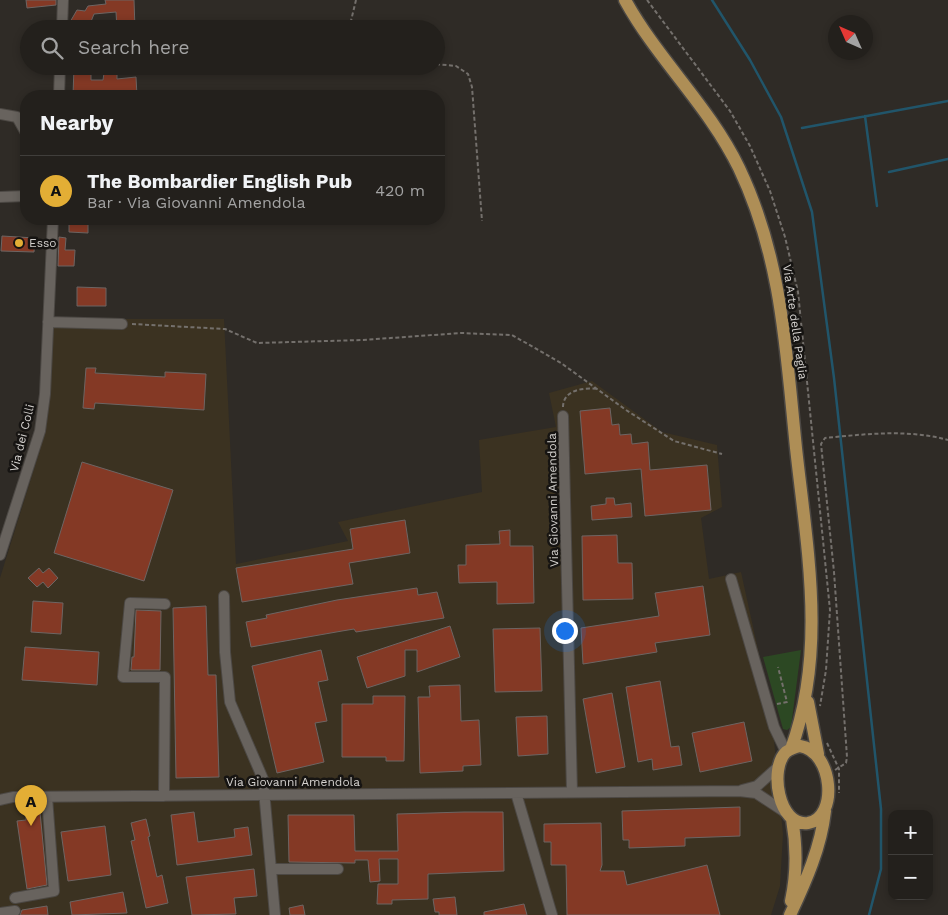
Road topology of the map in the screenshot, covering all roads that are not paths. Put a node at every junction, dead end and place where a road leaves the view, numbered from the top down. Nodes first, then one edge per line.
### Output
1 (625, 0) edge
2 (66, 1) edge
3 (63, 20) edge
4 (60, 75) edge
5 (59, 90) edge
6 (0, 114) edge
7 (20, 123) edge
8 (20, 196) edge
9 (0, 197) edge
10 (53, 225) edge
11 (48, 322) junction
12 (122, 324) road end
13 (563, 416) road end
14 (0, 555) edge
15 (731, 579) dead end
16 (224, 596) dead end
17 (165, 604) dead end
18 (808, 687) junction
19 (789, 750) junction
20 (818, 754) junction
21 (778, 767) junction
22 (739, 791) junction
23 (572, 792) junction
24 (0, 793) edge
25 (516, 793) junction
26 (266, 795) junction
27 (164, 796) junction
28 (13, 797) junction
29 (47, 797) junction
30 (0, 800) edge
31 (825, 810) junction
32 (789, 816) junction
33 (272, 869) junction
34 (338, 870) dead end
35 (14, 898) dead end
36 (15, 911) dead end
37 (0, 913) edge
38 (276, 915) edge
39 (552, 915) edge
40 (788, 915) edge

1 - 18 main road, Via Arte della Paglia
2 - 3 street
4 - 5 street
6 - 7 street
8 - 9 street
10 - 11 street, Via dei Colli
11 - 12 street
11 - 14 street, Via dei Colli
13 - 23 street, Via Giovanni Amendola
15 - 19 street
16 - 26 street
17 - 27 street
18 - 19 main road, Via Arte della Paglia
18 - 20 main road, Via Arte della Paglia
19 - 20 main road
19 - 21 main road, Via Arte della Paglia
20 - 31 main road, Via Arte della Paglia
21 - 22 street, Via Giovanni Amendola
21 - 32 main road, Via Arte della Paglia
22 - 23 street, Via Giovanni Amendola
22 - 32 street, Via Giovanni Amendola
23 - 25 street, Via Giovanni Amendola
24 - 28 street, Via Giovanni Amendola
25 - 26 street, Via Giovanni Amendola
25 - 39 street
26 - 27 street, Via Giovanni Amendola
26 - 33 street
27 - 29 street, Via Giovanni Amendola
28 - 29 street, Via Giovanni Amendola
28 - 30 street, Via Giovanni Amendola
29 - 35 street
31 - 32 main road
31 - 40 main road, Via Arte della Paglia
32 - 40 main road, Via Arte della Paglia
33 - 34 street
33 - 38 street
36 - 37 street

